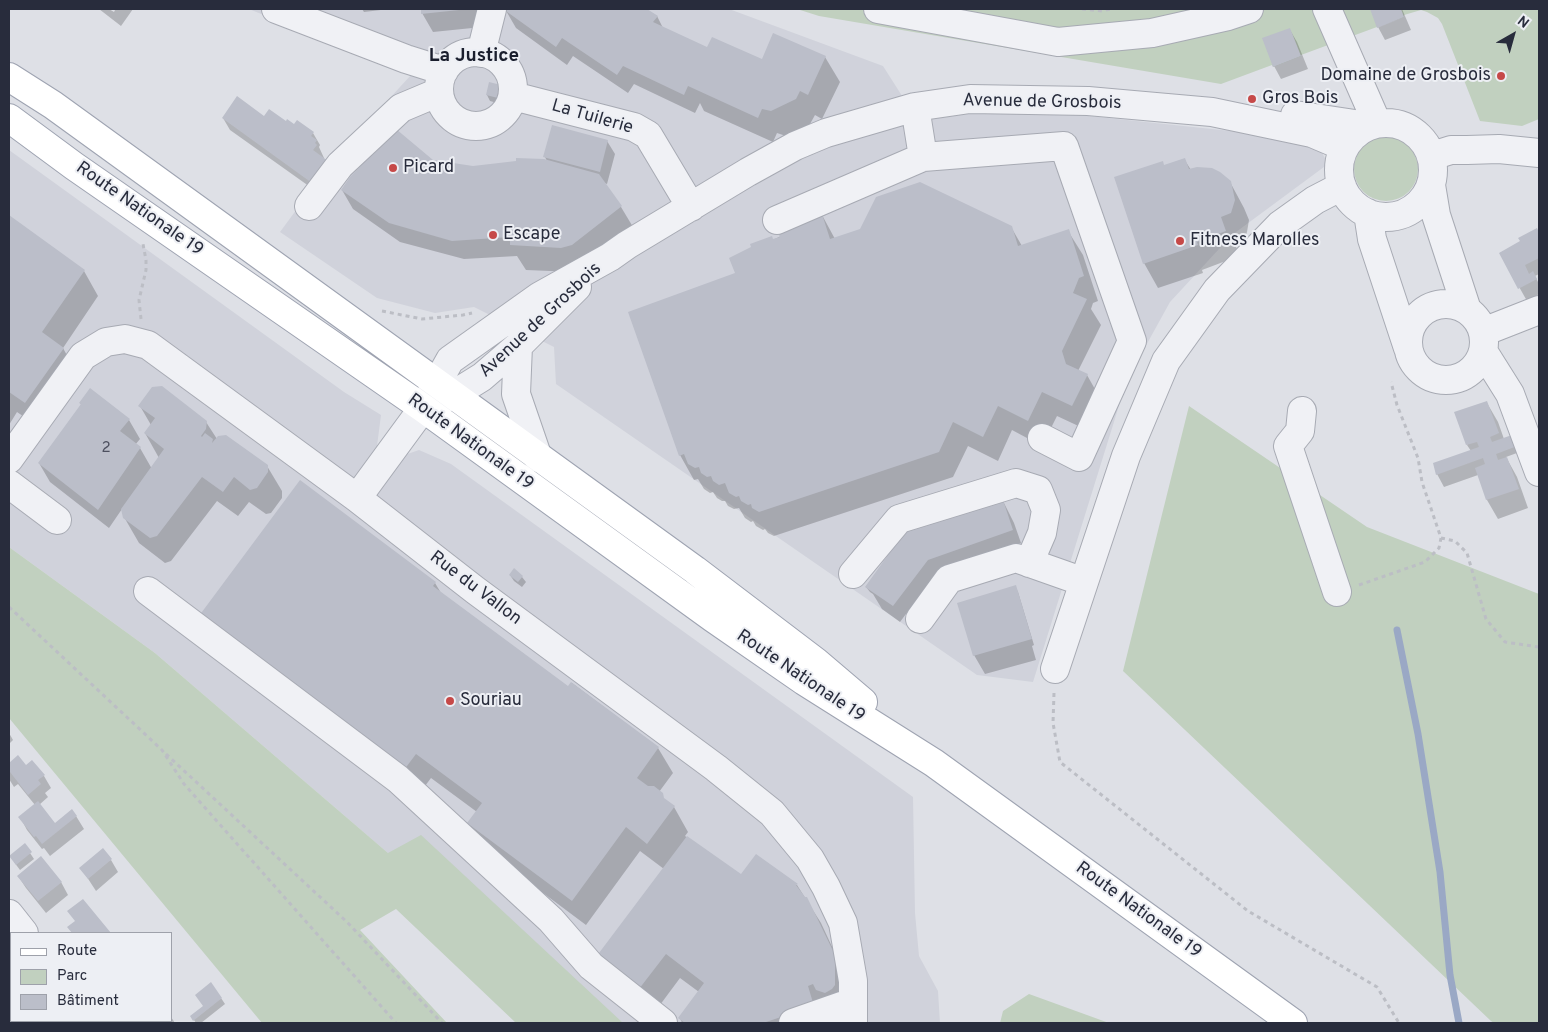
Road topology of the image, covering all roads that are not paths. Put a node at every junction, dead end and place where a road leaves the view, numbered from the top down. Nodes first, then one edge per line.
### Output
1 (276, 9) edge
2 (492, 9) edge
3 (878, 9) edge
4 (1249, 9) edge
5 (1327, 9) edge
6 (1178, 18) edge
7 (480, 53) junction
8 (9, 77) edge
9 (442, 82) junction
10 (513, 96) junction
11 (915, 107) junction
12 (1212, 112) junction
13 (9, 118) edge
14 (1373, 125) junction
15 (1345, 147) junction
16 (1539, 153) edge
17 (1432, 156) junction
18 (923, 157) junction
19 (1431, 185) junction
20 (1342, 186) junction
21 (309, 206) dead end
22 (691, 207) junction
23 (1368, 213) junction
24 (776, 220) dead end
25 (610, 257) junction
26 (1467, 310) junction
27 (1539, 310) edge
28 (1483, 341) junction
29 (518, 346) junction
30 (1411, 356) junction
31 (450, 360) junction
32 (412, 366) junction
33 (444, 389) junction
34 (423, 408) junction
35 (1302, 411) dead end
36 (1042, 438) dead end
37 (538, 458) junction
38 (9, 459) edge
39 (1539, 472) edge
40 (9, 484) edge
41 (357, 498) junction
42 (57, 520) dead end
43 (1029, 563) junction
44 (853, 574) dead end
45 (1084, 582) junction
46 (148, 591) dead end
47 (1337, 592) road end
48 (920, 619) dead end
49 (1055, 669) road end
50 (934, 763) junction
51 (9, 914) edge
52 (23, 932) edge
53 (853, 1013) edge
54 (663, 1023) edge
55 (793, 1023) edge
56 (1294, 1023) edge

1 - 9 street
2 - 7 street
3 - 6 street
4 - 6 street
5 - 14 street
7 - 9 street
7 - 10 street
8 - 32 main road, Route Nationale 19
9 - 10 street
9 - 21 street
10 - 22 street, La Tuilerie
11 - 12 street, Avenue de Grosbois
11 - 18 street
11 - 22 street, Avenue de Grosbois
12 - 14 street, Avenue de Grosbois
12 - 15 street, Avenue de Grosbois
13 - 34 main road, Route Nationale 19
14 - 15 street
14 - 17 street
15 - 20 street
16 - 17 street
17 - 19 street
18 - 24 street
18 - 36 street
19 - 23 street
19 - 26 street
20 - 23 street
20 - 45 street
22 - 25 street, Avenue de Grosbois
23 - 30 street
25 - 29 street, Avenue de Grosbois
25 - 31 street, Avenue de Grosbois
26 - 28 street
26 - 30 street
27 - 28 street
28 - 30 street
28 - 39 street
29 - 33 street, Avenue de Grosbois
29 - 37 street
31 - 32 street
31 - 33 street, Avenue de Grosbois
32 - 33 main road, Route Nationale 19
33 - 34 street, Avenue de Grosbois
33 - 37 main road, Route Nationale 19
34 - 41 street, Avenue de Grosbois
34 - 50 main road, Route Nationale 19
35 - 47 street
37 - 50 main road, Route Nationale 19
38 - 41 street, Rue du Vallon
40 - 42 street
41 - 53 street, Rue du Vallon
43 - 44 street
43 - 45 street
43 - 48 street
45 - 49 street
46 - 54 street
50 - 56 main road, Route Nationale 19
51 - 52 street
53 - 55 street

